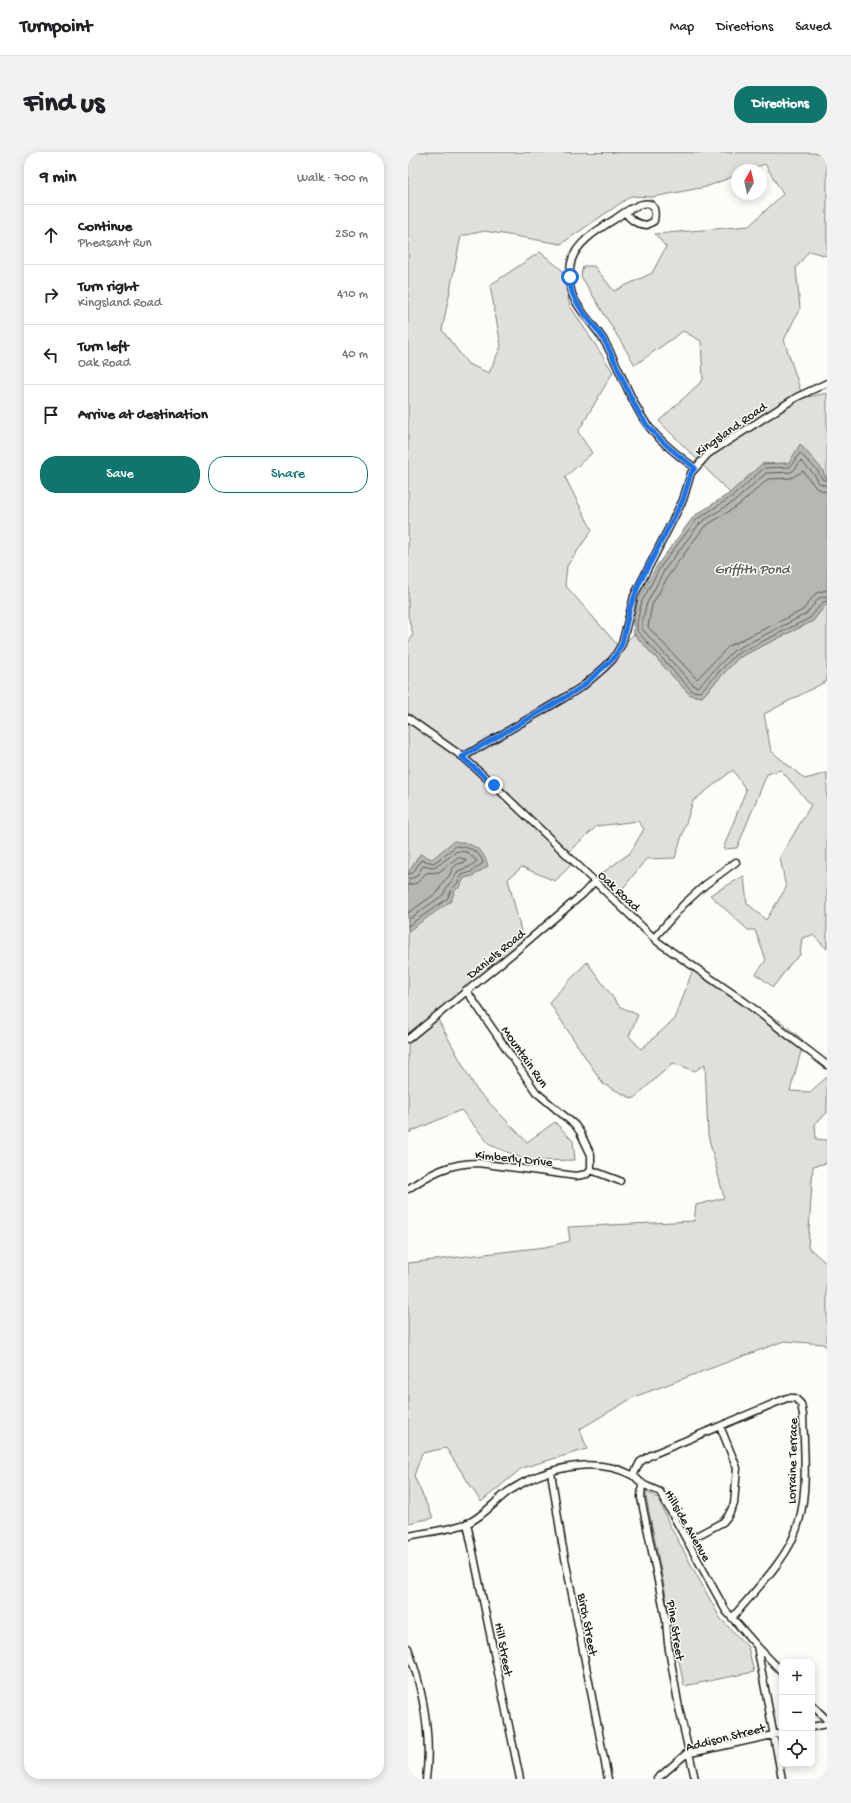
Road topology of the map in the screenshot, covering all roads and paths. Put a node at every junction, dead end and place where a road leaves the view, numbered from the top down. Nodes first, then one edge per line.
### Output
1 (625, 212) junction
2 (827, 383) edge
3 (695, 468) junction
4 (408, 718) edge
5 (462, 757) junction
6 (736, 862) dead end
7 (594, 882) junction
8 (654, 938) junction
9 (466, 990) junction
10 (408, 1038) edge
11 (827, 1065) edge
12 (591, 1170) junction
13 (620, 1181) dead end
14 (408, 1189) edge
15 (720, 1426) junction
16 (551, 1472) junction
17 (632, 1476) junction
18 (642, 1483) junction
19 (467, 1523) junction
20 (408, 1536) edge
21 (687, 1541) junction
22 (732, 1618) junction
23 (757, 1646) junction
24 (408, 1648) edge
25 (779, 1669) edge
26 (815, 1708) edge
27 (827, 1720) edge
28 (827, 1724) edge
29 (815, 1726) edge
30 (779, 1734) edge
31 (773, 1735) junction
32 (690, 1753) junction
33 (426, 1779) edge
34 (520, 1779) edge
35 (608, 1779) edge
36 (657, 1779) edge
37 (695, 1779) edge
38 (782, 1779) edge

1 - 1 street
1 - 3 street
2 - 3 street, Kingsland Road
3 - 5 street, Kingsland Road
4 - 5 street, Oak Road
5 - 7 street, Oak Road
6 - 8 street
7 - 8 street, Oak Road
7 - 9 street, Daniels Road
8 - 11 street, Oak Road
9 - 10 street, Daniels Road
9 - 12 street, Mountain Run
12 - 13 street
12 - 14 street, Kimberly Drive
15 - 17 street, Lorraine Terrace
15 - 21 street
15 - 22 street, Lorraine Terrace
16 - 17 street, Hillside Avenue
16 - 19 street, Hillside Avenue
16 - 35 street, Birch Street
17 - 18 street, Hillside Avenue
18 - 21 street, Hillside Avenue
18 - 32 street, Pine Street
19 - 20 street, Hillside Avenue
19 - 34 street, Hill Street
21 - 22 street, Hillside Avenue
22 - 23 street, Hillside Avenue
23 - 25 street
23 - 31 street
24 - 33 street
26 - 27 street
28 - 29 street
30 - 31 street, Addison Street
31 - 32 street, Addison Street
31 - 38 street
32 - 36 street, Addison Street
32 - 37 street, Pine Street

